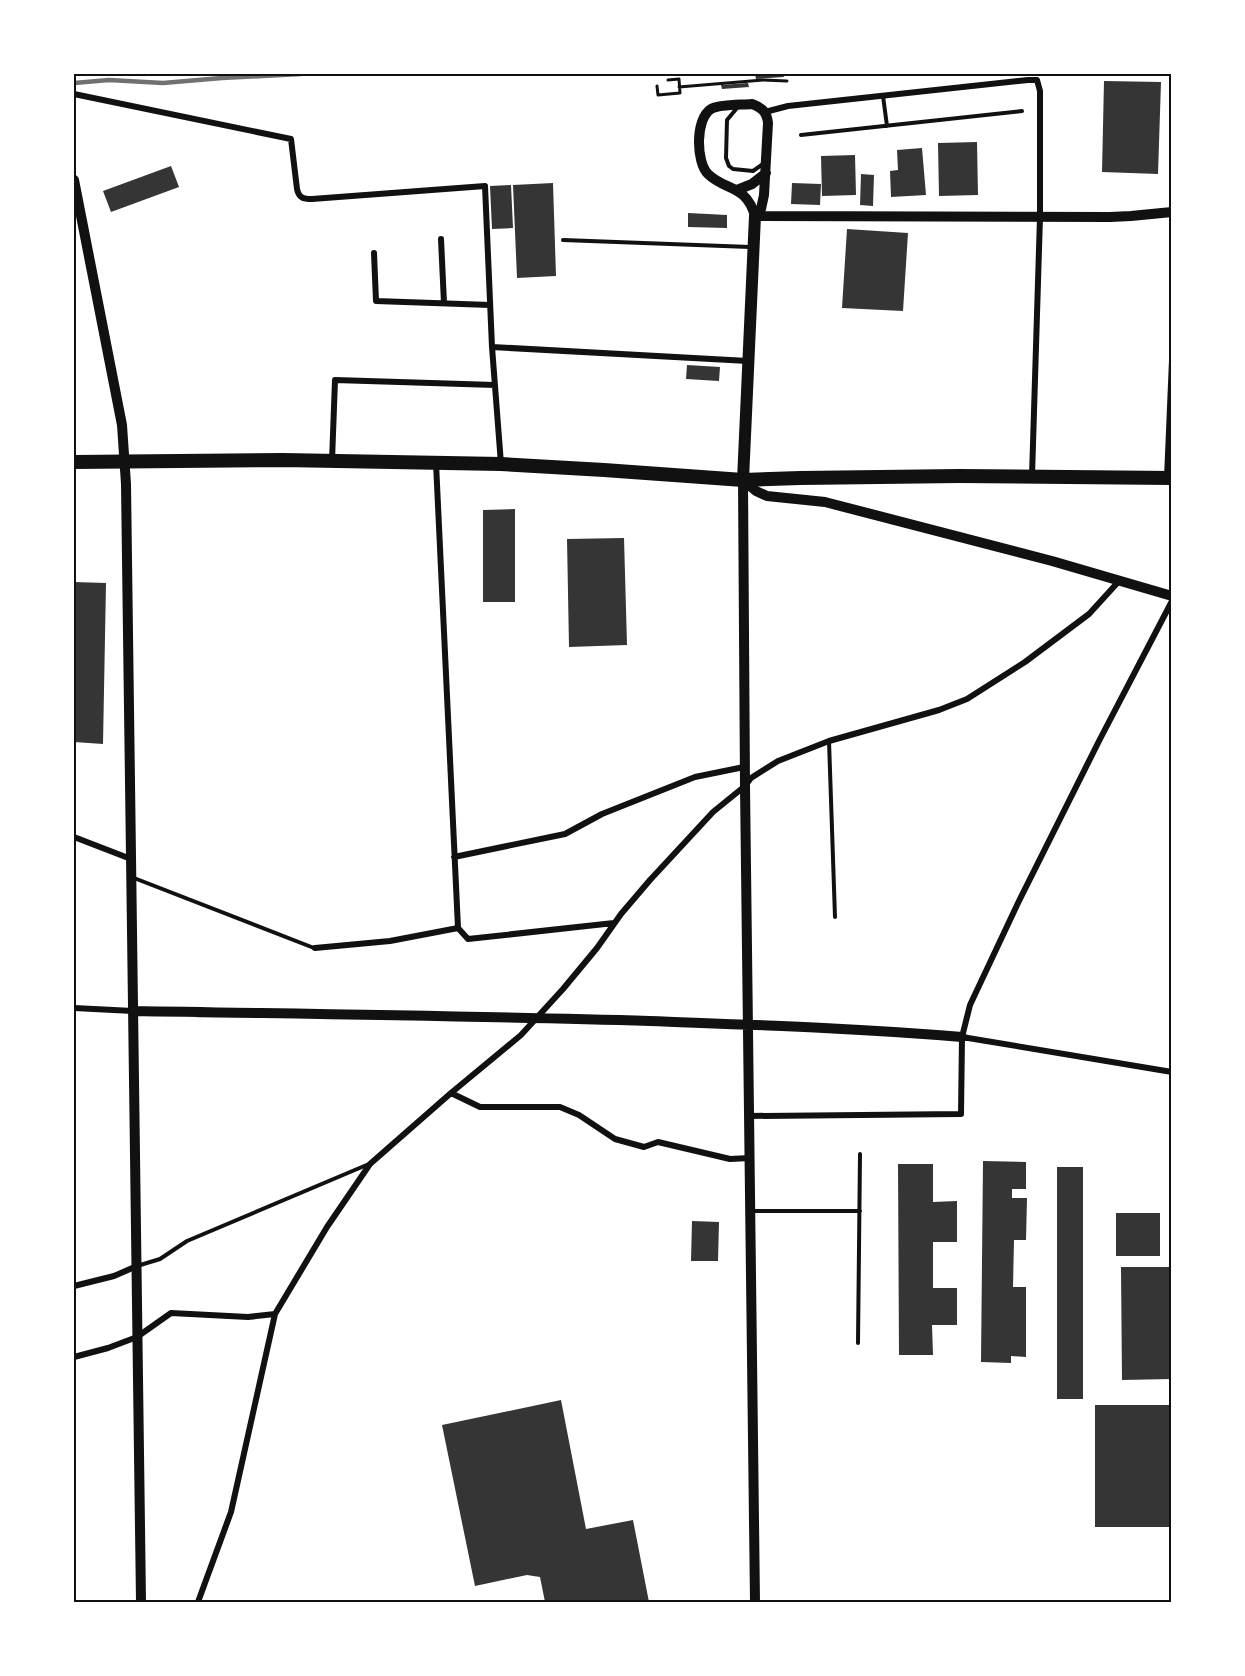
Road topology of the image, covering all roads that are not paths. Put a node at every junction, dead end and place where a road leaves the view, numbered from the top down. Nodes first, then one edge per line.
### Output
1 (74, 94) edge
2 (883, 95) junction
3 (742, 105) junction
4 (1022, 111) dead end
5 (765, 112) junction
6 (886, 126) junction
7 (801, 135) dead end
8 (766, 161) junction
9 (766, 173) junction
10 (74, 180) edge
11 (737, 190) junction
12 (1172, 212) edge
13 (755, 216) junction
14 (1040, 217) junction
15 (441, 239) dead end
16 (564, 240) dead end
17 (754, 248) junction
18 (374, 253) dead end
19 (444, 303) junction
20 (490, 305) junction
21 (492, 347) junction
22 (1172, 360) edge
23 (748, 361) junction
24 (495, 385) junction
25 (332, 461) junction
26 (74, 462) edge
27 (124, 462) junction
28 (436, 463) junction
29 (501, 464) junction
30 (1032, 477) junction
31 (1169, 478) edge
32 (743, 480) junction
33 (1120, 580) junction
34 (1172, 596) edge
35 (1172, 601) edge
36 (829, 741) junction
37 (744, 767) junction
38 (745, 786) junction
39 (74, 837) edge
40 (454, 857) junction
41 (132, 859) junction
42 (132, 877) junction
43 (836, 917) dead end
44 (614, 923) junction
45 (458, 928) junction
46 (315, 948) joint
47 (74, 1008) edge
48 (134, 1011) junction
49 (536, 1018) junction
50 (748, 1024) junction
51 (962, 1037) junction
52 (1172, 1072) edge
53 (451, 1093) junction
54 (749, 1116) junction
55 (860, 1154) dead end
56 (750, 1158) junction
57 (370, 1164) junction
58 (750, 1211) junction
59 (860, 1211) junction
60 (137, 1266) junction
61 (74, 1286) edge
62 (275, 1314) junction
63 (137, 1338) junction
64 (858, 1343) dead end
65 (74, 1357) edge
66 (141, 1602) edge
67 (198, 1602) edge
68 (755, 1602) edge

1 - 20 street
2 - 5 street
2 - 6 lane
2 - 14 street
3 - 5 street
3 - 8 lane
3 - 11 street
4 - 6 lane
5 - 8 street
6 - 7 lane
8 - 9 street
9 - 11 street
9 - 13 street
10 - 27 street
11 - 13 street
12 - 14 street
13 - 14 street
13 - 17 main road
14 - 30 street
15 - 19 street
16 - 17 lane
17 - 23 main road
18 - 19 street
19 - 20 street
20 - 21 street
21 - 23 street
21 - 24 street
22 - 31 street
23 - 32 main road
24 - 25 street
24 - 29 street
25 - 27 highway
25 - 28 highway
26 - 27 highway
27 - 41 street
28 - 29 highway
28 - 40 street
29 - 32 highway
30 - 31 highway
30 - 32 highway
32 - 33 street
32 - 37 street
33 - 34 street
33 - 36 street
35 - 51 street
36 - 38 street
36 - 43 lane
37 - 38 street
37 - 40 street
38 - 44 street
38 - 50 street
39 - 41 street
40 - 45 street
41 - 42 street
42 - 46 lane
42 - 48 street
44 - 45 street
44 - 49 street
45 - 46 street
47 - 48 street
48 - 49 street
48 - 60 street
49 - 50 street
49 - 53 street
50 - 51 street
50 - 54 street
51 - 52 street
51 - 54 street
53 - 56 street
53 - 57 street
54 - 56 street
55 - 59 lane
56 - 58 street
57 - 60 lane
57 - 62 street
58 - 59 lane
58 - 68 street
59 - 64 lane
60 - 61 street
60 - 63 street
62 - 63 street
62 - 67 street
63 - 65 street
63 - 66 street

